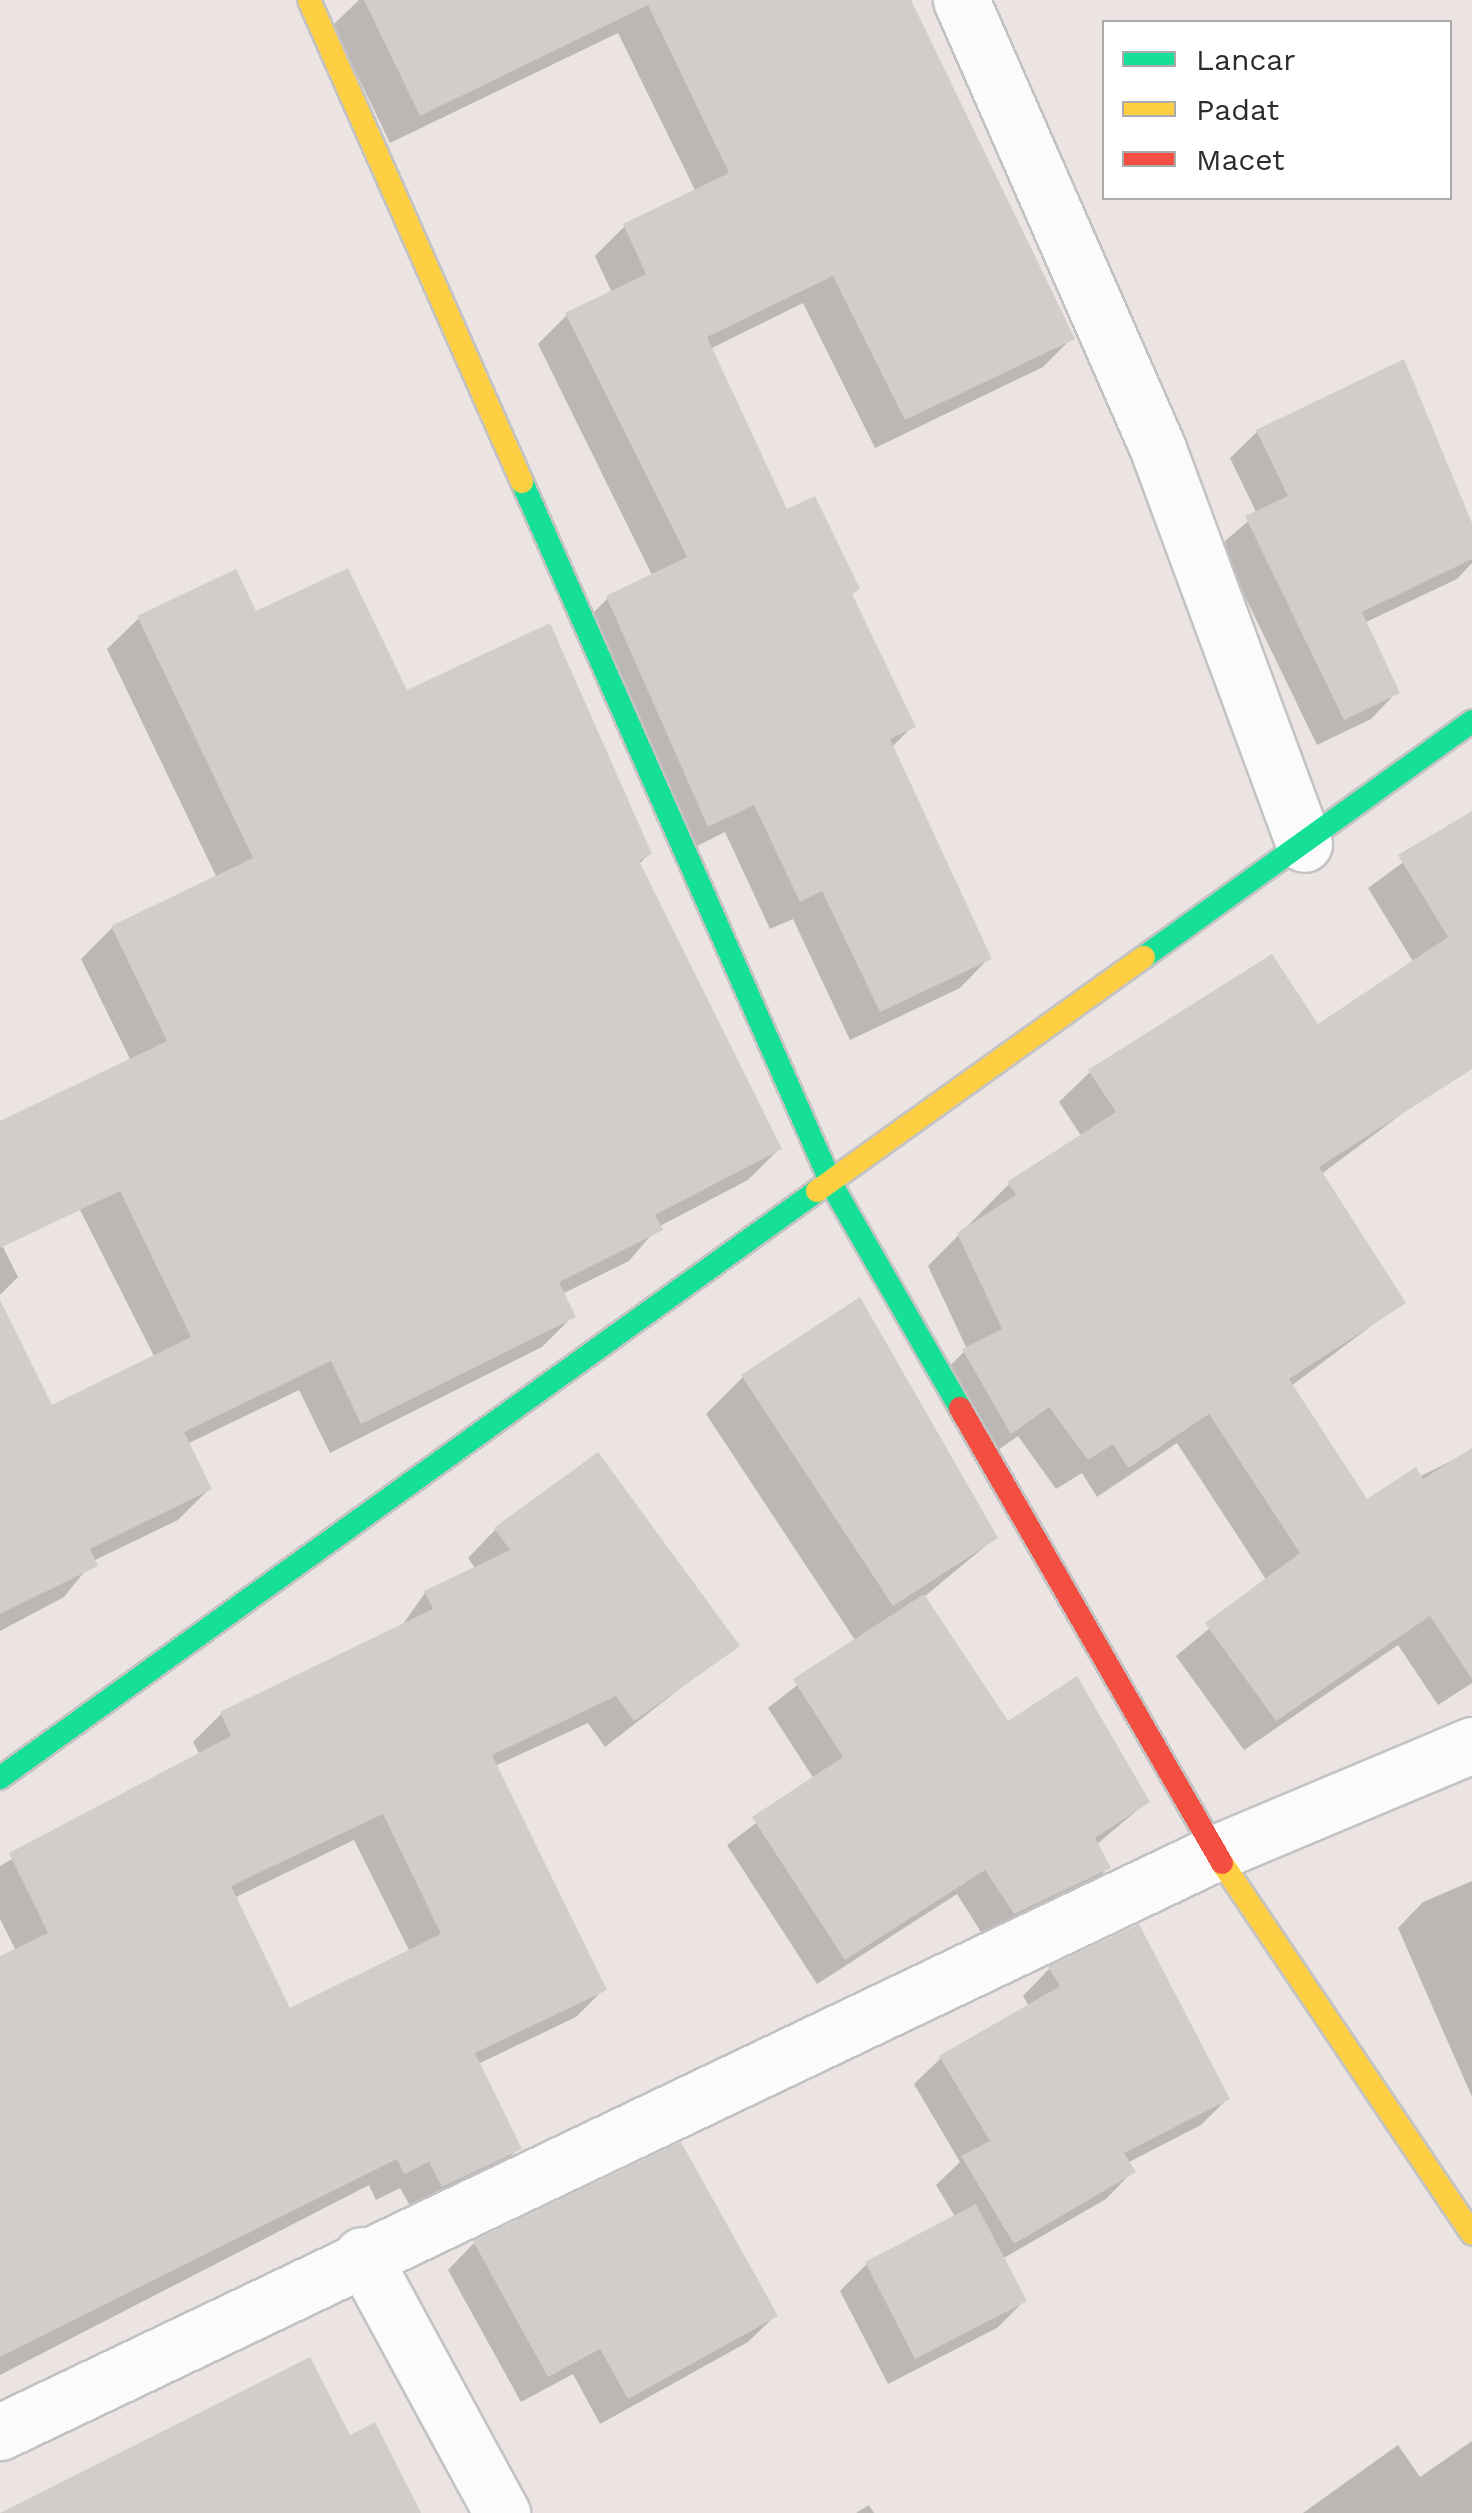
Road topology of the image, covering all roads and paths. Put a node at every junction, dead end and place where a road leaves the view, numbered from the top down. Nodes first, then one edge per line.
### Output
1 (309, 0) edge
2 (961, 0) edge
3 (1472, 721) edge
4 (1304, 844) junction
5 (834, 1188) junction
6 (1472, 1745) edge
7 (0, 1778) edge
8 (1215, 1852) junction
9 (1472, 2234) edge
10 (362, 2256) junction
11 (0, 2432) edge
12 (502, 2513) edge

1 - 5 street
2 - 4 street
3 - 4 street
4 - 5 street
5 - 7 street
5 - 8 street
6 - 8 street
8 - 9 street
8 - 10 street
10 - 11 street
10 - 12 street

